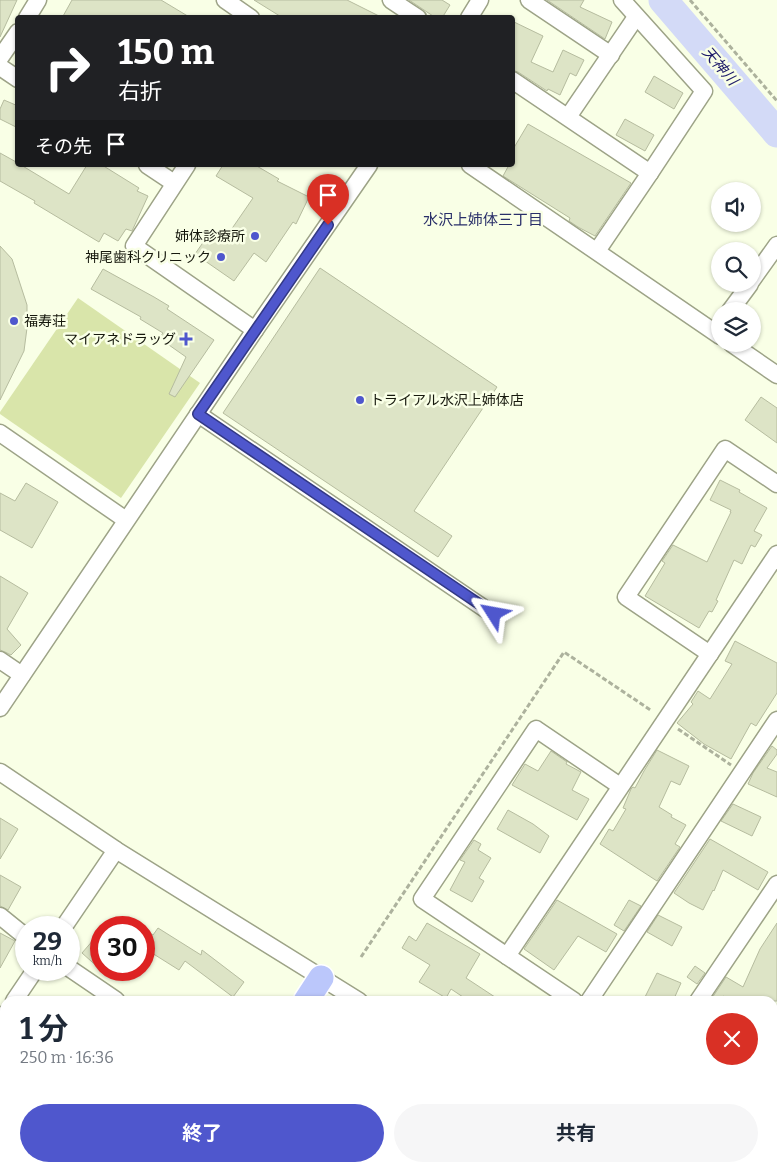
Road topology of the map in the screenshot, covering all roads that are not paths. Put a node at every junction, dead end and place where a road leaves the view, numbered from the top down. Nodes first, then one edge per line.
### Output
1 (38, 0) edge
2 (225, 0) edge
3 (391, 0) edge
4 (480, 0) edge
5 (529, 0) edge
6 (622, 0) edge
7 (29, 15) edge
8 (247, 15) edge
9 (414, 15) edge
10 (471, 15) edge
11 (636, 17) junction
12 (15, 36) edge
13 (611, 55) junction
14 (0, 58) edge
15 (0, 67) edge
16 (15, 77) edge
17 (515, 82) edge
18 (568, 117) junction
19 (150, 167) edge
20 (186, 167) edge
21 (368, 167) edge
22 (473, 167) edge
23 (650, 173) junction
24 (174, 183) junction
25 (777, 245) edge
26 (597, 251) junction
27 (761, 267) edge
28 (711, 326) edge
29 (255, 330) junction
30 (743, 352) edge
31 (777, 376) edge
32 (198, 414) junction
33 (0, 433) edge
34 (777, 484) edge
35 (126, 520) junction
36 (777, 554) edge
37 (494, 614) dead end
38 (710, 654) junction
39 (0, 660) edge
40 (22, 675) junction
41 (0, 708) edge
42 (775, 725) edge
43 (0, 772) edge
44 (620, 786) junction
45 (116, 850) junction
46 (777, 884) edge
47 (0, 916) edge
48 (71, 916) edge
49 (15, 928) edge
50 (507, 956) junction
51 (80, 976) edge
52 (321, 978) junction
53 (28, 981) edge
54 (17, 996) edge
55 (109, 996) edge
56 (309, 996) edge
57 (351, 996) edge
58 (567, 996) edge
59 (592, 996) edge
60 (701, 996) edge

1 - 7 street
2 - 8 street
3 - 9 street
4 - 10 street
5 - 13 street
6 - 11 street
11 - 13 street
11 - 23 street
12 - 14 street
13 - 18 street
15 - 16 street
17 - 18 street
18 - 23 street
19 - 24 street
20 - 24 street
21 - 29 street
22 - 26 street
23 - 26 street
24 - 29 street
25 - 27 street
26 - 28 street
29 - 32 street
30 - 31 street
32 - 35 street
32 - 37 street
33 - 35 street
34 - 38 street
35 - 40 street
36 - 38 street
38 - 44 street
39 - 40 street
40 - 41 street
42 - 59 street
43 - 45 street
44 - 50 street
44 - 50 street
45 - 48 street
45 - 52 street
46 - 60 street
47 - 49 street
50 - 58 street
51 - 55 street
52 - 56 highway
52 - 57 street
53 - 54 street

